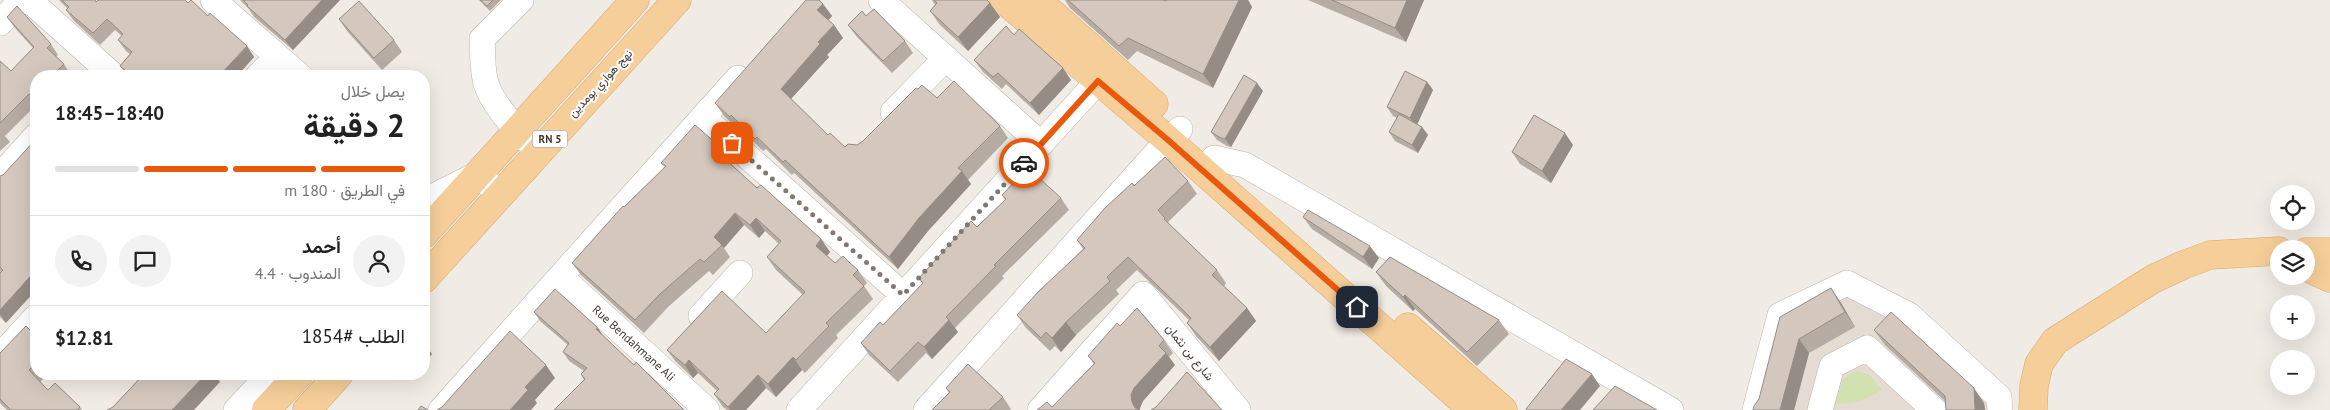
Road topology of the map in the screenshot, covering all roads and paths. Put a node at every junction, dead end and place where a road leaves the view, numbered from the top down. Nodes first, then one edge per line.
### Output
1 (21, 0) edge
2 (29, 0) edge
3 (213, 0) edge
4 (521, 0) edge
5 (635, 0) edge
6 (677, 0) edge
7 (881, 0) edge
8 (1004, 0) edge
9 (1037, 0) edge
10 (0, 23) edge
11 (277, 57) junction
12 (946, 58) junction
13 (756, 59) edge
14 (100, 70) edge
15 (264, 70) edge
16 (293, 70) edge
17 (1098, 81) junction
18 (703, 117) junction
19 (876, 130) edge
20 (517, 131) junction
21 (1174, 134) junction
22 (30, 143) edge
23 (1041, 144) junction
24 (538, 151) junction
25 (1214, 158) junction
26 (476, 175) junction
27 (0, 176) edge
28 (501, 193) junction
29 (430, 194) edge
30 (430, 227) edge
31 (2270, 252) edge
32 (2315, 252) edge
33 (2330, 252) edge
34 (2315, 271) edge
35 (430, 272) edge
36 (740, 273) dead end
37 (561, 277) junction
38 (2330, 278) edge
39 (903, 295) junction
40 (30, 323) edge
41 (669, 349) junction
42 (0, 356) edge
43 (264, 380) edge
44 (293, 380) edge
45 (334, 380) edge
46 (236, 410) edge
47 (266, 410) edge
48 (307, 410) edge
49 (441, 410) edge
50 (707, 410) edge
51 (799, 410) edge
52 (926, 410) edge
53 (1040, 410) edge
54 (1238, 410) edge
55 (1473, 410) edge
56 (1503, 410) edge
57 (1671, 410) edge
58 (1755, 410) edge
59 (1820, 410) edge
60 (1934, 410) edge
61 (2000, 410) edge
62 (2033, 410) edge

1 - 10 street
2 - 14 street
3 - 11 street
4 - 20 street
5 - 20 main road, RN 5
6 - 24 main road, نهج هواري بومدين / RN 5
7 - 12 street
8 - 17 main road
9 - 21 main road
11 - 15 street
11 - 16 street
12 - 19 street
12 - 23 street
13 - 18 street
17 - 21 main road
17 - 23 street
18 - 37 street
18 - 39 street
20 - 24 street
20 - 26 main road, RN 5
21 - 25 main road
21 - 52 street
21 - 55 main road
22 - 27 street
23 - 39 street
24 - 28 main road, نهج هواري بومدين / RN 5
25 - 56 main road
25 - 57 street
26 - 28 street
26 - 29 street
26 - 30 main road, RN 5
28 - 35 main road, نهج هواري بومدين / RN 5
31 - 62 main road
32 - 33 main road
34 - 38 main road
36 - 41 street
37 - 41 street, Rue Bendahmane Ali
37 - 49 street
39 - 51 street
40 - 42 street
41 - 50 street, Rue Bendahmane Ali
43 - 46 street
44 - 47 main road
45 - 48 main road
53 - 54 street, شارع بن نثمان
58 - 61 street
59 - 60 street

